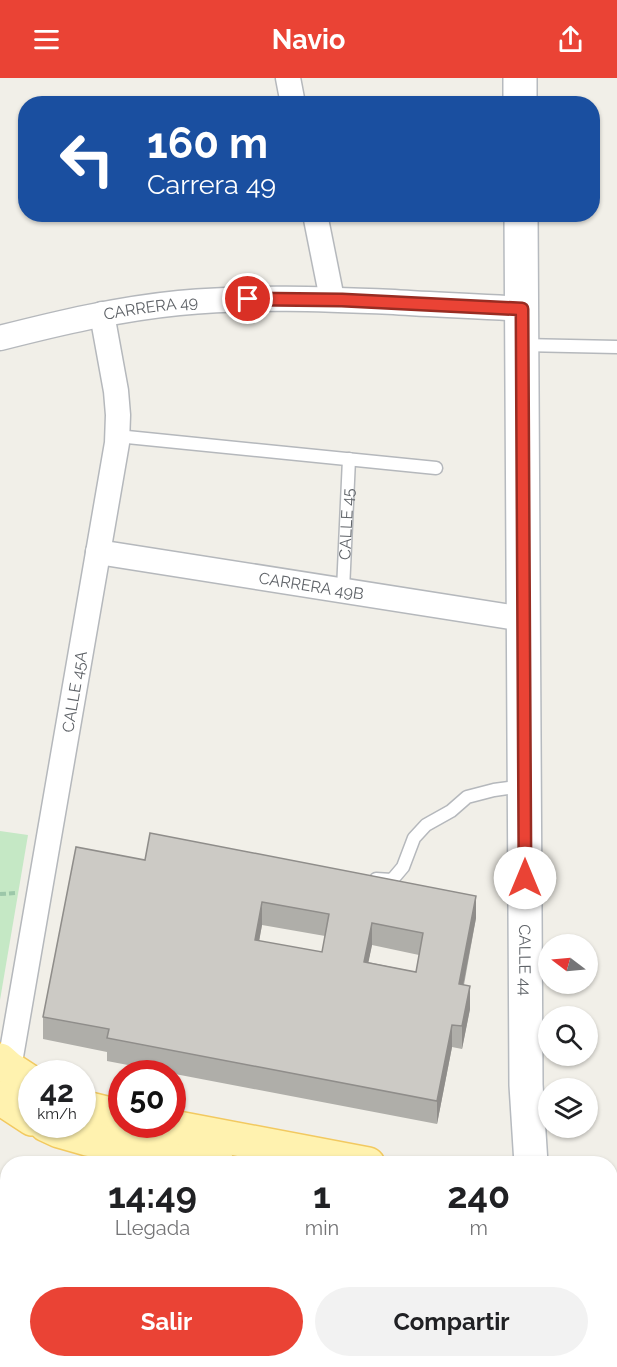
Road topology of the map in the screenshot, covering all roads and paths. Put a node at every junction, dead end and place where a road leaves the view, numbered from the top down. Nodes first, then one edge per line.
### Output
1 (288, 78) edge
2 (520, 78) edge
3 (291, 96) edge
4 (520, 96) edge
5 (317, 222) edge
6 (521, 222) edge
7 (332, 299) junction
8 (522, 309) junction
9 (102, 314) junction
10 (0, 338) edge
11 (522, 345) junction
12 (617, 347) edge
13 (117, 436) junction
14 (349, 459) junction
15 (435, 468) dead end
16 (98, 552) junction
17 (343, 590) junction
18 (524, 619) junction
19 (524, 786) junction
20 (369, 879) edge
21 (13, 1070) edge
22 (0, 1098) edge
23 (18, 1110) edge
24 (0, 1113) edge
25 (18, 1116) edge
26 (83, 1138) edge
27 (166, 1148) edge
28 (192, 1156) edge
29 (267, 1156) edge
30 (530, 1156) edge

1 - 3 street
2 - 4 main road
5 - 7 street
6 - 8 main road, CALLE 44
7 - 8 street, CARRERA 49
7 - 9 street, CARRERA 49
8 - 11 main road, CALLE 44
9 - 10 street, CARRERA 49
9 - 13 street, CALLE 45A
11 - 12 lane
11 - 18 main road, CALLE 44
13 - 14 lane
13 - 16 street, CALLE 45A
14 - 15 lane
14 - 17 lane, CALLE 45
16 - 17 street, CARRERA 49B
16 - 21 street, CALLE 45A
17 - 18 street, CARRERA 49B
18 - 19 main road, CALLE 44
19 - 20 lane
19 - 30 main road, CALLE 44
22 - 23 main road
24 - 25 street
26 - 27 main road
27 - 28 main road
27 - 29 main road

